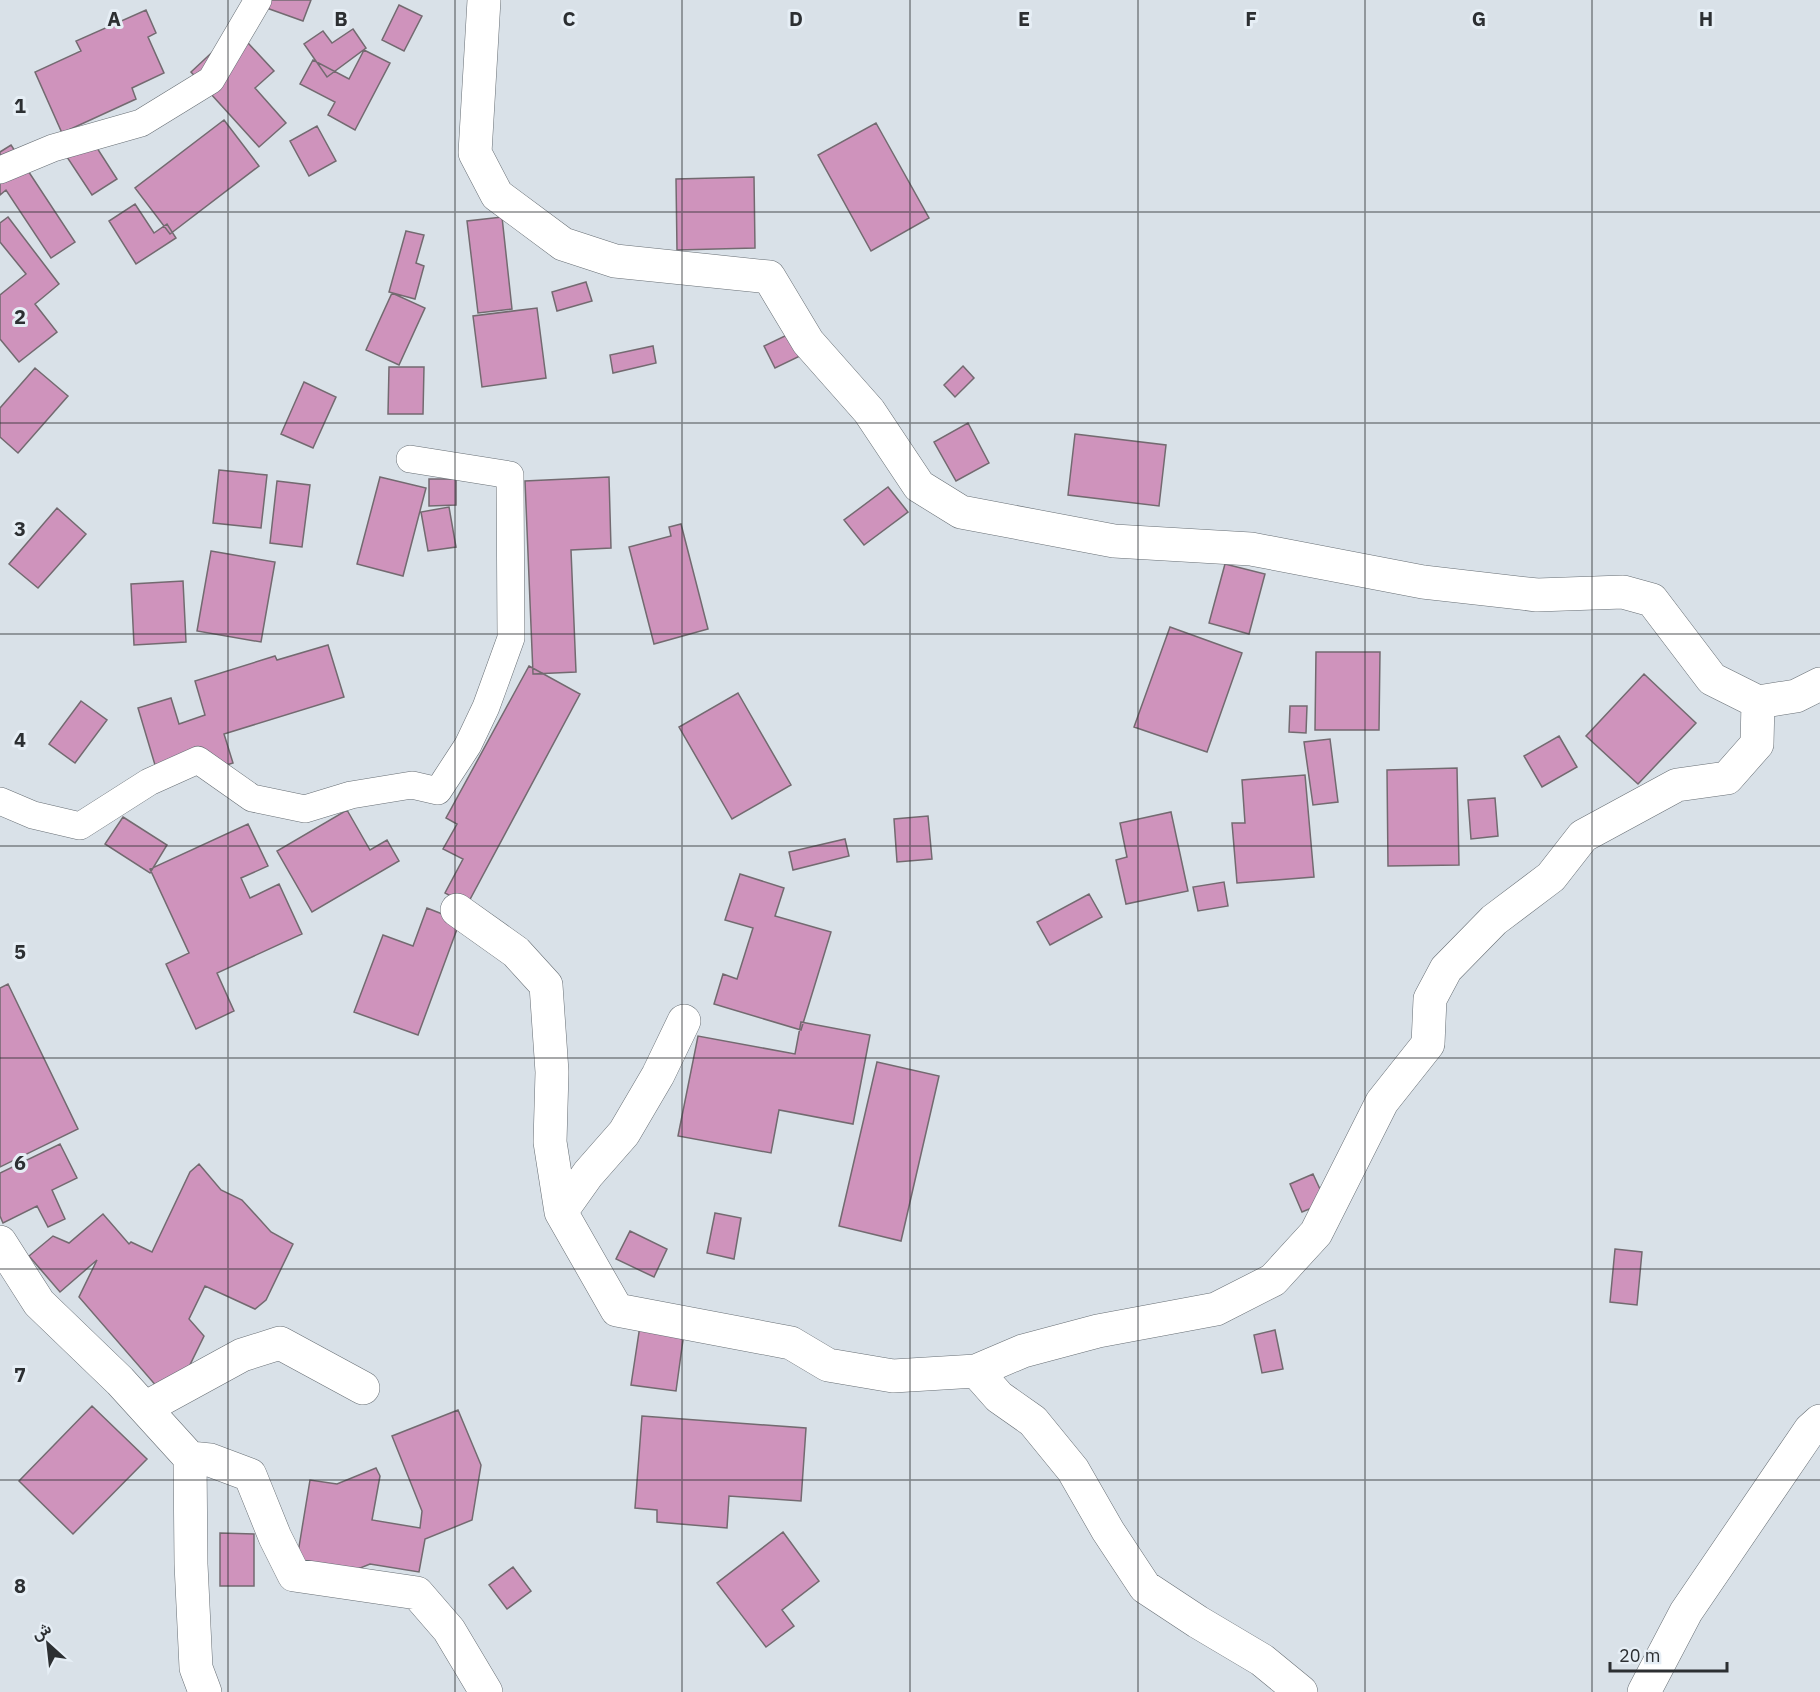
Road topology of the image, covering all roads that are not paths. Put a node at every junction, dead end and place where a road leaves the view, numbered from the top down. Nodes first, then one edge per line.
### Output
1 (258, 0) edge
2 (484, 0) edge
3 (0, 170) edge
4 (410, 459) dead end
5 (1820, 684) edge
6 (1758, 702) junction
7 (0, 801) edge
8 (457, 910) dead end
9 (684, 1021) dead end
10 (561, 1212) junction
11 (0, 1242) edge
12 (976, 1371) junction
13 (363, 1388) dead end
14 (145, 1408) junction
15 (1820, 1421) edge
16 (190, 1458) junction
17 (205, 1692) edge
18 (486, 1692) edge
19 (1301, 1692) edge
20 (1644, 1692) edge

1 - 3 street
2 - 6 street
4 - 7 street
5 - 6 street
6 - 12 street
8 - 10 street
9 - 10 street
10 - 12 street
11 - 14 street
12 - 19 street
13 - 14 street
14 - 16 street
15 - 20 street
16 - 17 street
16 - 18 street

